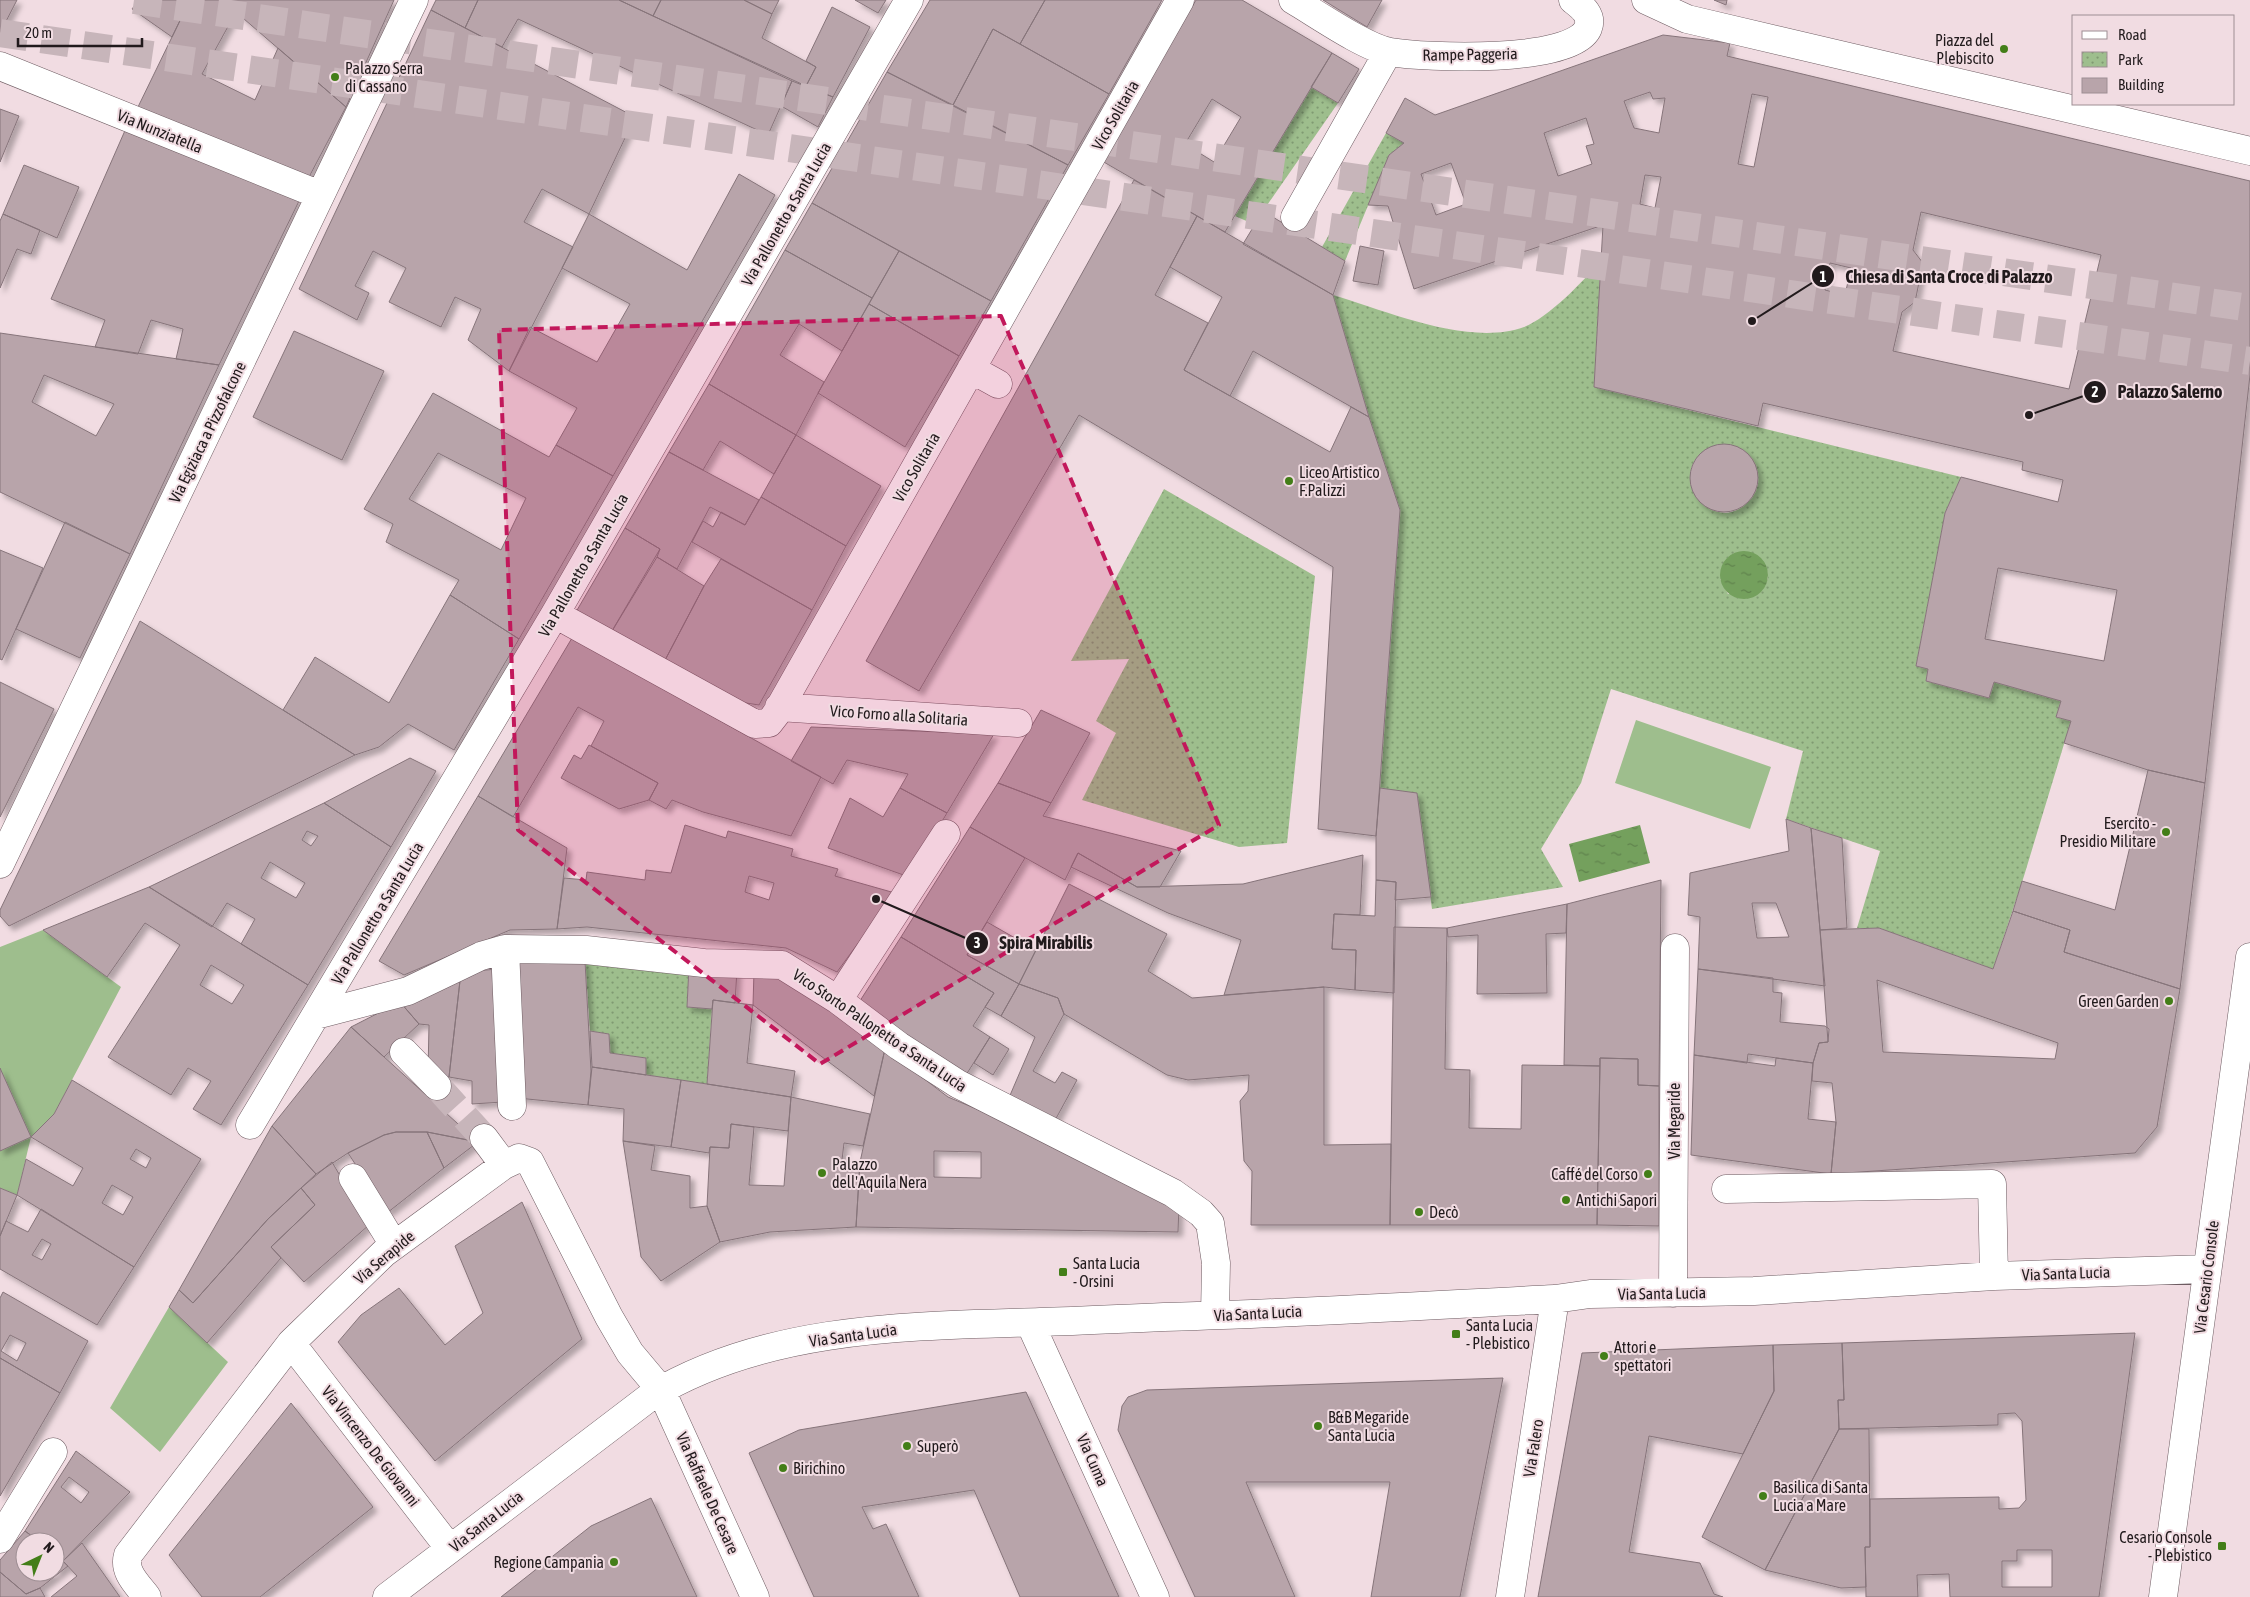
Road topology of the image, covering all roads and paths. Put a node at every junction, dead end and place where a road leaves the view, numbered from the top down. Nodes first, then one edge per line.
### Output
1 (414, 0) edge
2 (909, 0) edge
3 (1180, 0) edge
4 (1293, 0) edge
5 (1573, 0) edge
6 (1646, 0) edge
7 (1380, 49) junction
8 (0, 66) edge
9 (2250, 151) edge
10 (320, 195) junction
11 (1295, 217) dead end
12 (971, 369) junction
13 (998, 384) dead end
14 (555, 614) junction
15 (779, 707) junction
16 (1018, 723) dead end
17 (946, 834) dead end
18 (0, 864) edge
19 (1675, 948) dead end
20 (505, 949) junction
21 (2250, 957) edge
22 (838, 1000) junction
23 (316, 1014) junction
24 (404, 1052) dead end
25 (437, 1086) tunnel mouth
26 (512, 1106) dead end
27 (250, 1126) dead end
28 (484, 1138) tunnel mouth
29 (504, 1165) junction
30 (353, 1178) dead end
31 (1726, 1189) dead end
32 (394, 1245) junction
33 (2206, 1269) junction
34 (1994, 1276) junction
35 (1673, 1293) junction
36 (1555, 1299) junction
37 (1214, 1315) junction
38 (1030, 1323) junction
39 (291, 1343) junction
40 (661, 1390) junction
41 (53, 1452) dead end
42 (0, 1539) edge
43 (450, 1548) junction
44 (146, 1597) edge
45 (387, 1597) edge
46 (755, 1597) edge
47 (1154, 1597) edge
48 (1510, 1597) edge
49 (2163, 1597) edge

1 - 10 street, Via Egiziaca a Pizzofalcone
2 - 14 street, Via Pallonetto a Santa Lucia
3 - 12 street, Vico Solitaria
4 - 7 street
5 - 7 street, Rampe Paggeria
6 - 9 street
7 - 11 street
8 - 10 street, Via Nunziatella
10 - 18 street, Via Egiziaca a Pizzofalcone
12 - 13 street
12 - 15 street, Vico Solitaria
14 - 15 street, Vico Solitaria
14 - 23 street, Via Pallonetto a Santa Lucia
15 - 16 street, Vico Forno alla Solitaria
17 - 22 street
19 - 35 street, Via Megaride
20 - 22 street, Vico Storto Pallonetto a Santa Lucia
20 - 23 street, Vico Storto Pallonetto a Santa Lucia
20 - 26 street
21 - 33 street, Via Cesario Console
22 - 37 street, Vico Storto Pallonetto a Santa Lucia
23 - 27 street, Via Pallonetto a Santa Lucia
24 - 25 street
28 - 29 street
29 - 32 street, Via Serapide
29 - 40 street, Via Serapide
30 - 32 street
31 - 34 street
32 - 39 street, Via Serapide
33 - 34 street, Via Santa Lucia
33 - 49 street, Via Cesario Console
34 - 35 street, Via Santa Lucia
35 - 36 street, Via Santa Lucia
36 - 37 street, Via Santa Lucia
36 - 48 street, Via Falero
37 - 38 street, Via Santa Lucia
38 - 40 street, Via Santa Lucia
38 - 47 street, Via Cuma
39 - 43 street, Via Vincenzo De Giovanni
39 - 44 street, Via Serapide
40 - 43 street, Via Santa Lucia
40 - 46 street, Via Raffaele De Cesare
41 - 42 street
43 - 45 street, Via Santa Lucia

